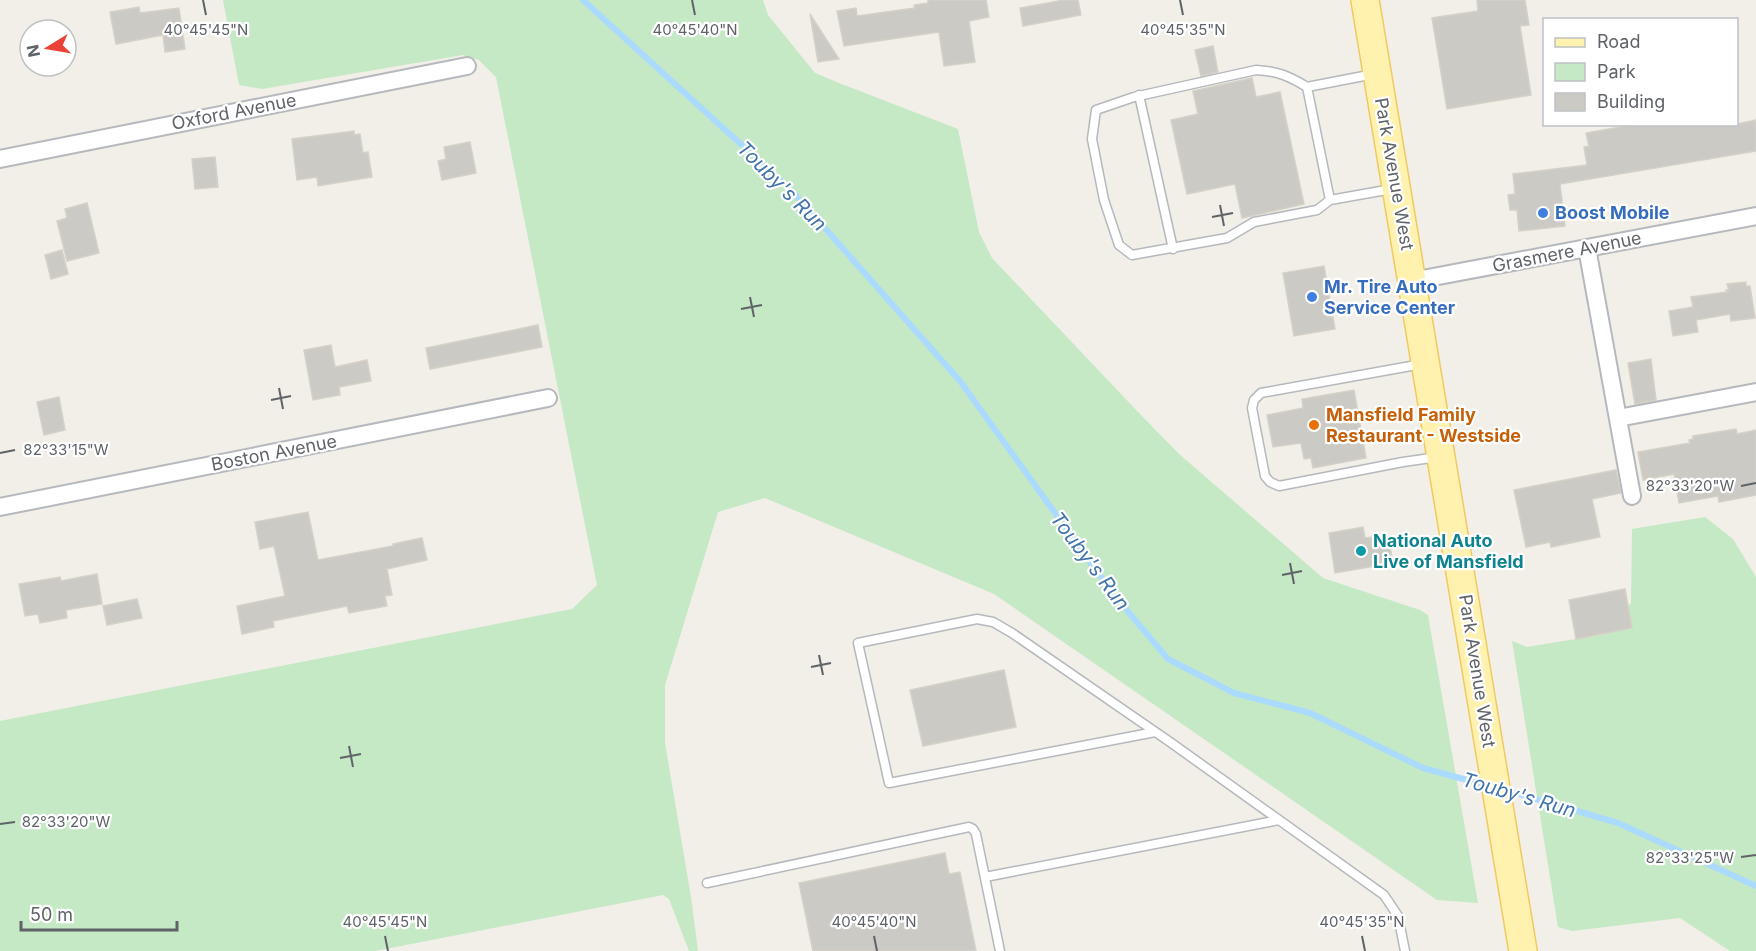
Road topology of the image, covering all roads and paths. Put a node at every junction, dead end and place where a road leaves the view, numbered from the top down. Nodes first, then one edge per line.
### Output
1 (1365, 0) edge
2 (467, 66) dead end
3 (1378, 74) junction
4 (1306, 87) junction
5 (1138, 96) junction
6 (0, 159) edge
7 (1397, 189) junction
8 (1330, 200) junction
9 (1756, 216) edge
10 (1173, 249) junction
11 (1587, 249) junction
12 (1412, 281) junction
13 (1425, 363) junction
14 (1756, 392) edge
15 (548, 398) dead end
16 (1618, 418) junction
17 (1442, 456) junction
18 (1632, 496) dead end
19 (0, 507) edge
20 (1155, 732) junction
21 (1279, 820) junction
22 (985, 877) junction
23 (707, 883) dead end
24 (1000, 951) edge
25 (1405, 951) edge
26 (1523, 951) edge

1 - 3 main road, Park Avenue West
2 - 6 street, Oxford Avenue
3 - 4 lane
3 - 7 main road, Park Avenue West
4 - 5 lane
4 - 8 lane
5 - 10 lane
5 - 10 lane
7 - 8 lane
7 - 12 main road, Park Avenue West
8 - 10 lane
9 - 11 street, Grasmere Avenue
11 - 12 street, Grasmere Avenue
11 - 16 street
12 - 13 main road, Park Avenue West
13 - 17 main road, Park Avenue West
13 - 17 lane
14 - 16 street
15 - 19 street, Boston Avenue
16 - 18 street
17 - 26 main road, Park Avenue West
20 - 20 lane
20 - 21 lane
21 - 22 lane
21 - 25 lane
22 - 23 lane
22 - 24 lane

